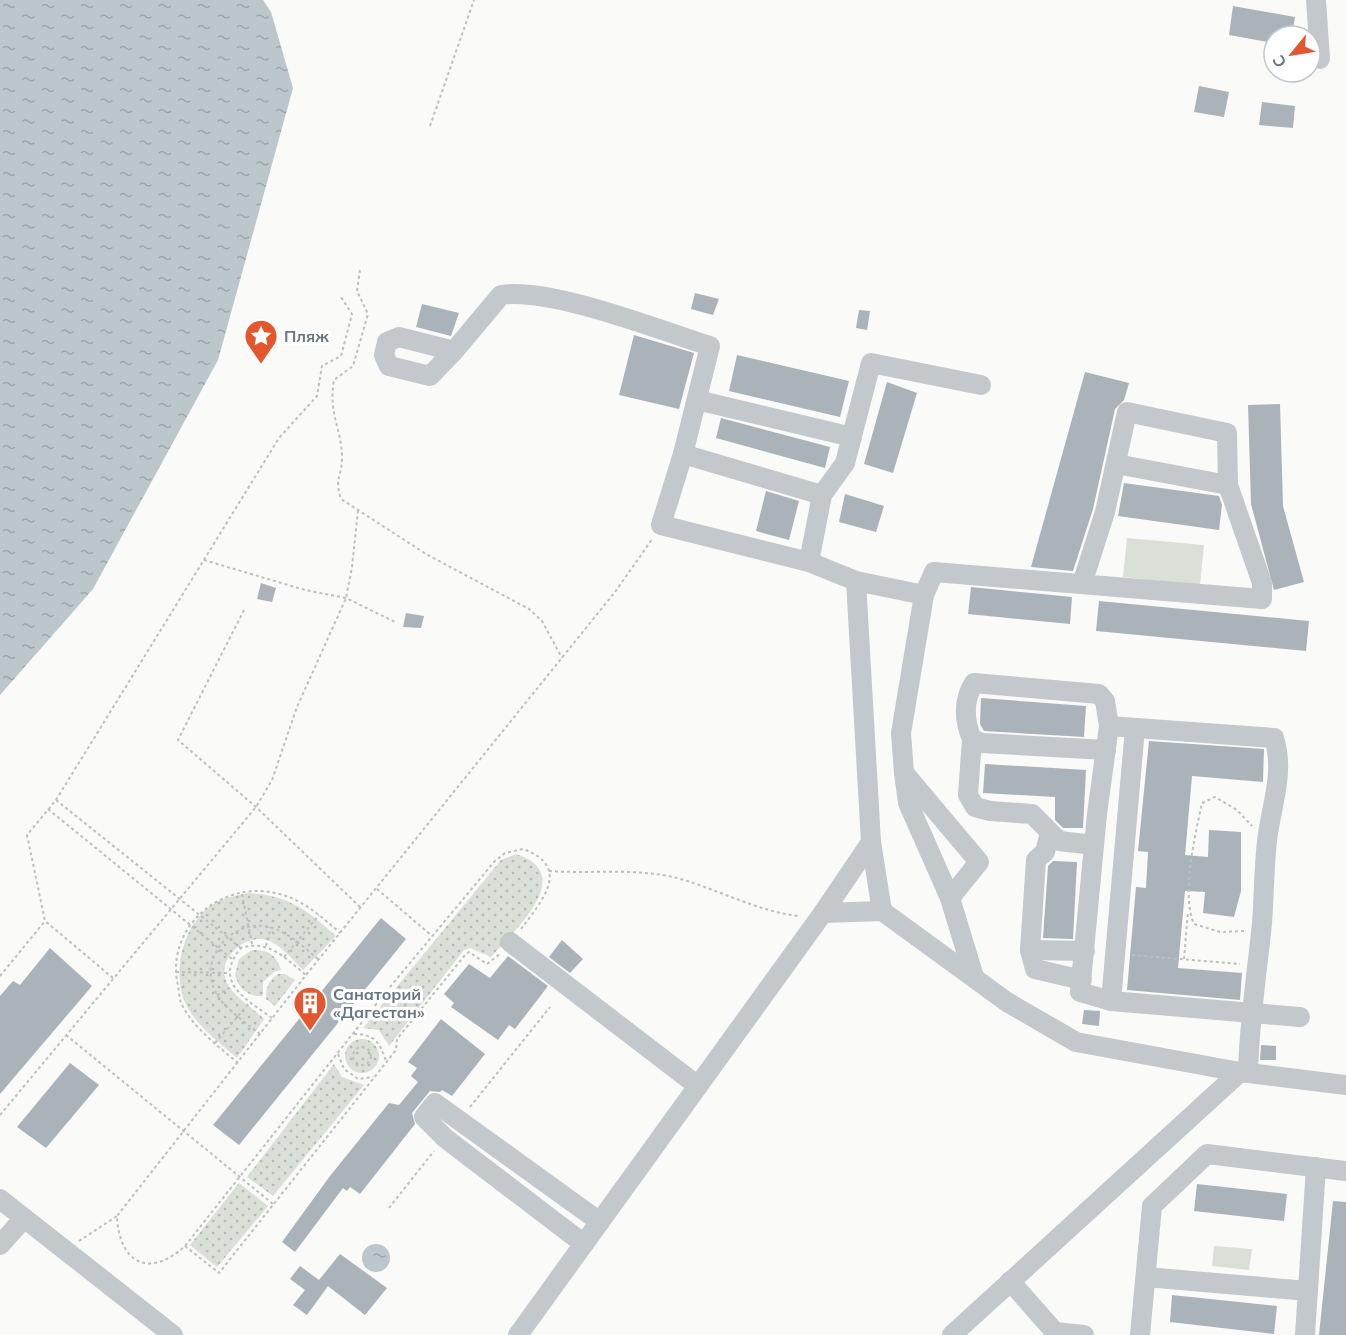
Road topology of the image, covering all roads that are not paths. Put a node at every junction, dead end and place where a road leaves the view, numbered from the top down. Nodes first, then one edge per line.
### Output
1 (1316, 0) edge
2 (1318, 24) edge
3 (454, 351) dead end
4 (981, 385) dead end
5 (697, 400) junction
6 (852, 437) junction
7 (683, 454) junction
8 (1116, 464) junction
9 (1228, 485) junction
10 (822, 495) junction
11 (809, 562) junction
12 (856, 581) junction
13 (1082, 584) junction
14 (924, 595) junction
15 (1109, 726) junction
16 (1135, 728) junction
17 (972, 739) junction
18 (1106, 750) junction
19 (904, 773) junction
20 (1050, 833) junction
21 (871, 842) junction
22 (1094, 845) junction
23 (950, 898) junction
24 (882, 911) junction
25 (823, 913) junction
26 (510, 942) road end
27 (1030, 950) junction
28 (1085, 951) junction
29 (974, 977) junction
30 (1082, 980) junction
31 (1111, 1001) junction
32 (1251, 1014) junction
33 (1300, 1017) dead end
34 (1244, 1073) junction
35 (1346, 1085) edge
36 (698, 1086) junction
37 (1316, 1167) junction
38 (1346, 1171) edge
39 (0, 1199) edge
40 (24, 1218) junction
41 (600, 1222) junction
42 (584, 1244) junction
43 (0, 1245) edge
44 (1146, 1277) junction
45 (1010, 1281) junction
46 (1308, 1291) junction
47 (173, 1335) edge
48 (518, 1335) edge
49 (952, 1335) edge
50 (1084, 1335) edge
51 (1140, 1335) edge
52 (1305, 1335) edge

1 - 2 street
3 - 5 street
4 - 6 street
5 - 6 street
5 - 7 street
6 - 10 street
7 - 10 street
7 - 11 street
8 - 9 street
8 - 9 street
8 - 13 street
9 - 13 street
10 - 11 street
11 - 12 street
12 - 14 street
12 - 21 street
13 - 14 street
14 - 19 street
15 - 16 street
15 - 17 street
15 - 18 street
16 - 31 street
16 - 32 street
17 - 18 street
17 - 20 street
18 - 22 street
19 - 23 street
19 - 23 street
20 - 22 street
20 - 27 street
21 - 24 street
21 - 25 street
22 - 28 street
23 - 29 street
24 - 25 street
24 - 29 street
25 - 36 street
26 - 36 street
27 - 28 street
27 - 30 street
28 - 30 street
29 - 34 street
30 - 31 street
31 - 32 street
32 - 33 street
32 - 34 street
34 - 35 street
34 - 45 street
36 - 41 street
37 - 38 street
37 - 44 street
37 - 46 street
39 - 40 street
40 - 43 street
40 - 47 street
41 - 42 street
41 - 42 street
42 - 48 street
44 - 46 street
44 - 51 street
45 - 49 street
45 - 50 street
46 - 52 street

